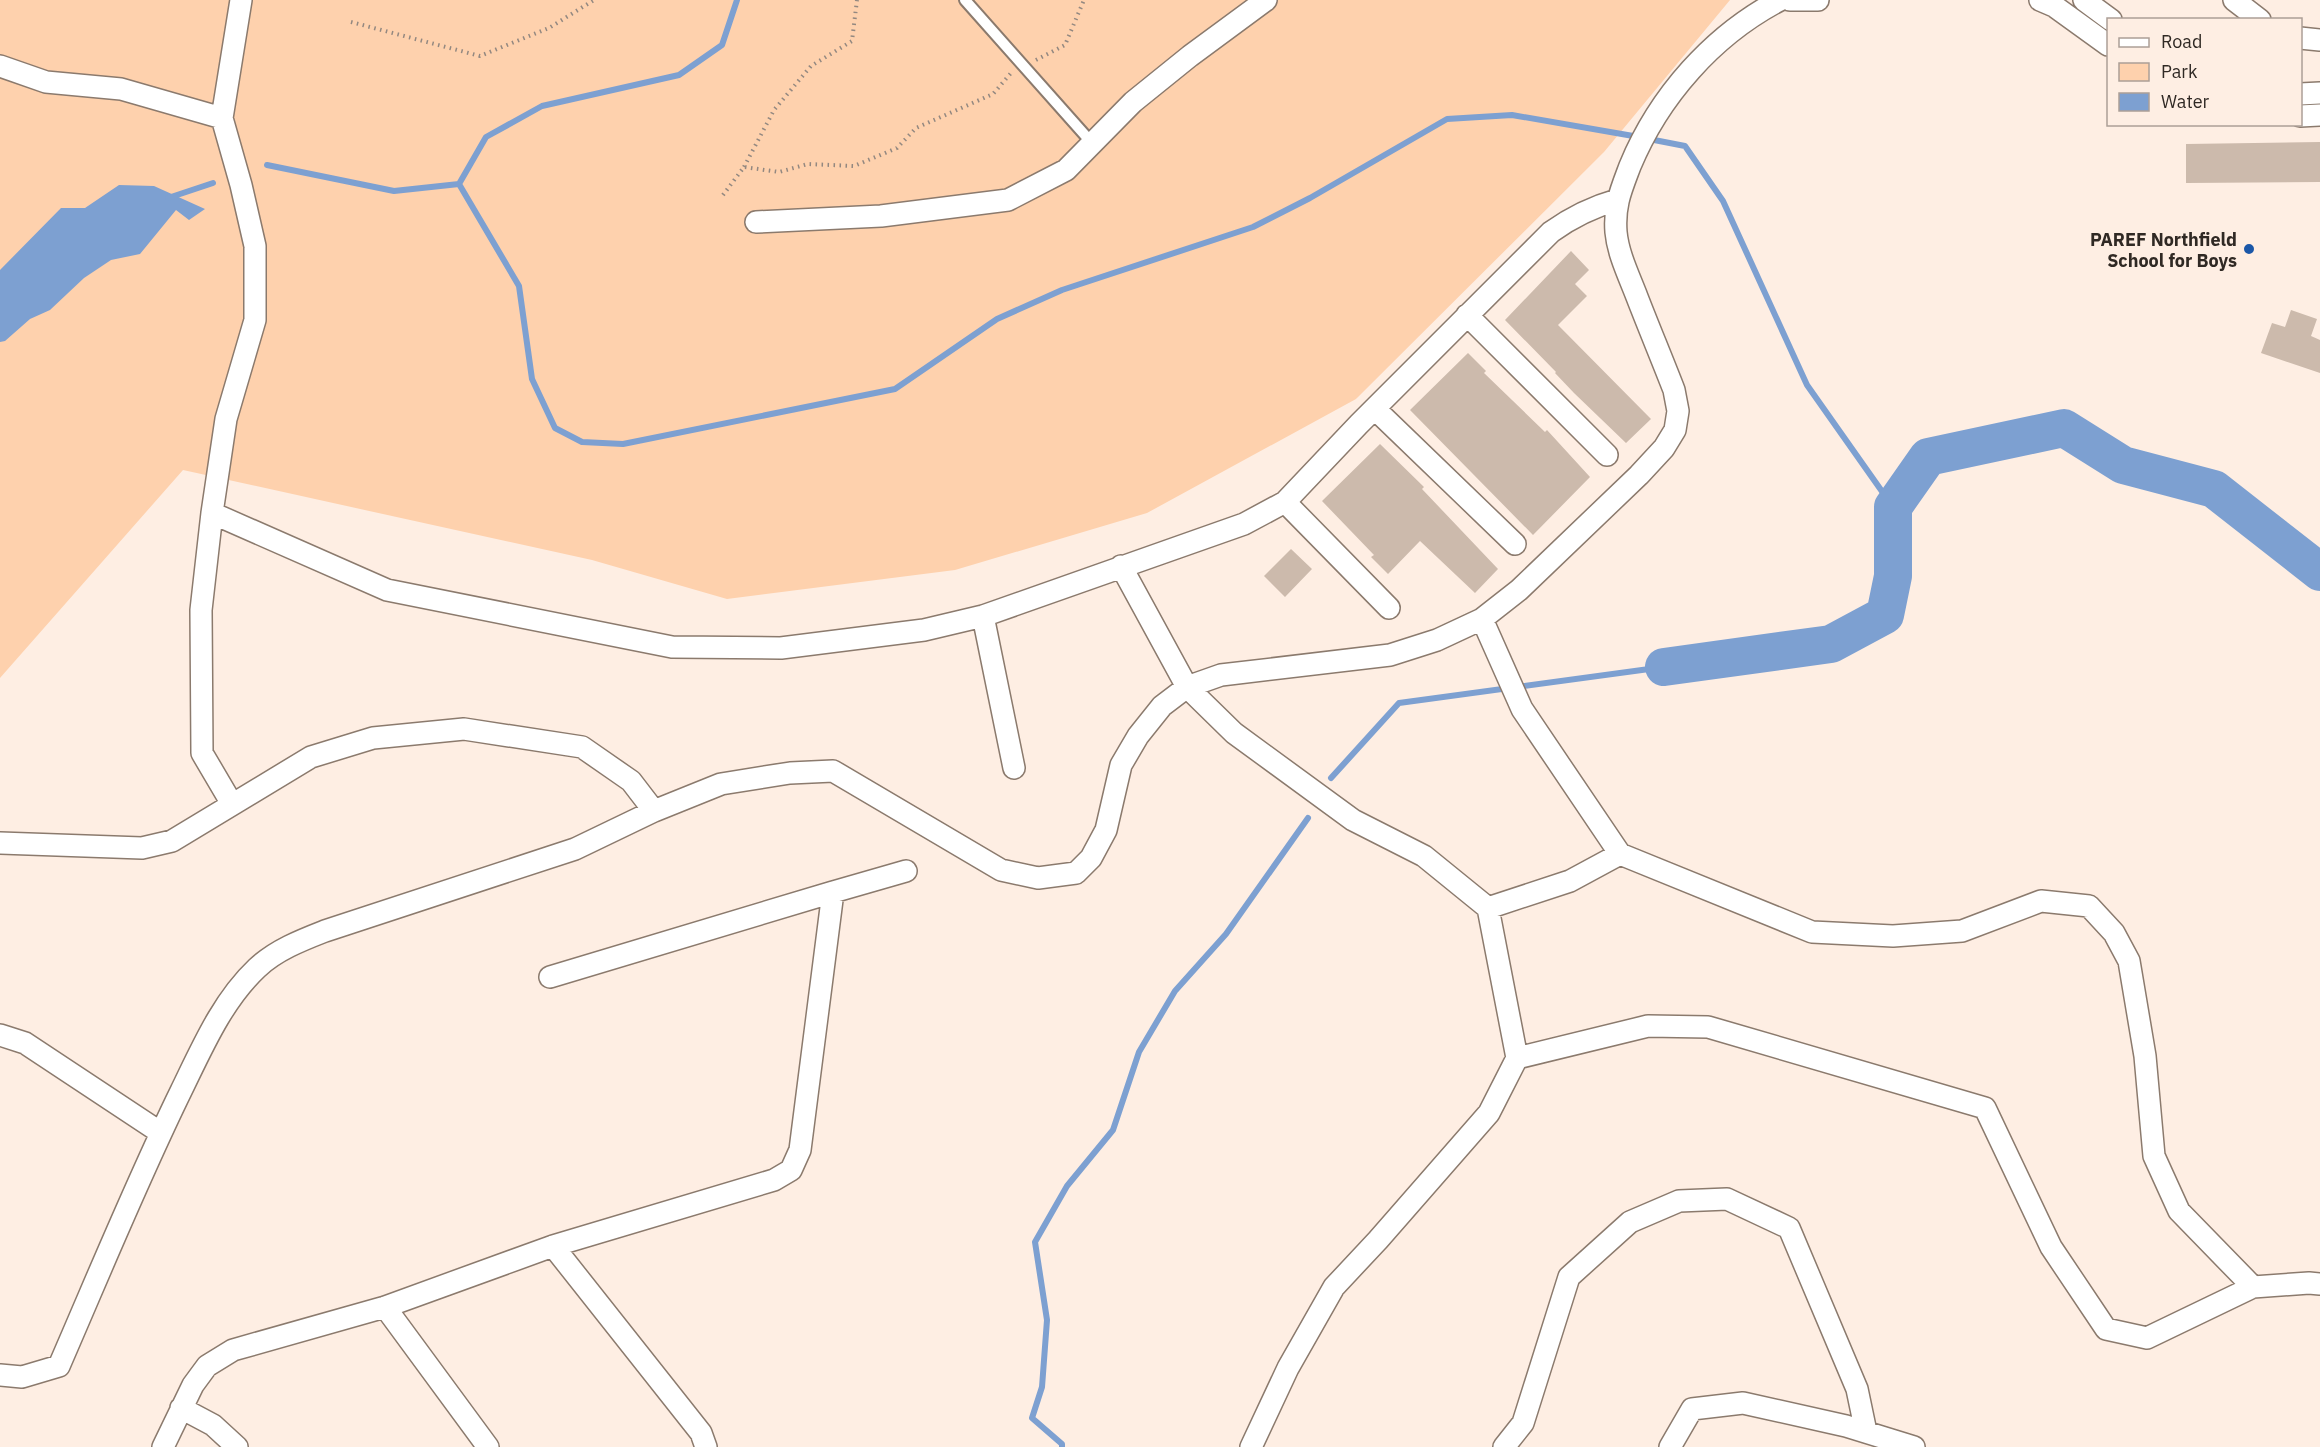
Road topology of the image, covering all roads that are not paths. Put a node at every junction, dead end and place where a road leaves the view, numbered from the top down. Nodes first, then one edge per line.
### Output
1 (241, 0) edge
2 (965, 0) edge
3 (1780, 0) edge
4 (1790, 0) edge
5 (1818, 0) edge
6 (2084, 0) edge
7 (2234, 0) edge
8 (1263, 1) edge
9 (2050, 2) edge
10 (2108, 18) edge
11 (2257, 18) edge
12 (2302, 38) edge
13 (2320, 40) edge
14 (2107, 44) edge
15 (0, 66) edge
16 (2320, 93) edge
17 (2302, 94) edge
18 (2320, 115) edge
19 (2302, 116) edge
20 (222, 118) junction
21 (1092, 143) junction
22 (1617, 200) junction
23 (756, 222) dead end
24 (1467, 315) junction
25 (1375, 409) junction
26 (1607, 455) dead end
27 (1286, 502) junction
28 (212, 513) junction
29 (1515, 544) dead end
30 (1121, 566) junction
31 (1389, 608) dead end
32 (983, 616) junction
33 (1482, 619) junction
34 (1187, 687) junction
35 (1014, 768) dead end
36 (232, 804) junction
37 (654, 810) junction
38 (0, 843) edge
39 (1620, 854) junction
40 (906, 871) dead end
41 (832, 892) junction
42 (1488, 908) junction
43 (550, 977) dead end
44 (0, 1035) edge
45 (1517, 1058) junction
46 (161, 1133) junction
47 (553, 1246) junction
48 (2320, 1284) edge
49 (2253, 1287) junction
50 (385, 1307) junction
51 (0, 1375) edge
52 (181, 1408) junction
53 (1866, 1432) junction
54 (164, 1447) edge
55 (237, 1447) edge
56 (488, 1447) edge
57 (706, 1447) edge
58 (1251, 1447) edge
59 (1504, 1447) edge
60 (1670, 1447) edge
61 (1914, 1447) edge

1 - 20 street
2 - 21 lane
3 - 22 street
4 - 5 street
6 - 10 street
7 - 11 street
8 - 21 street
9 - 14 street
12 - 13 street
15 - 20 street
16 - 17 street
18 - 19 street
20 - 28 street
21 - 23 street
22 - 24 street
22 - 33 street
24 - 25 street
24 - 26 street
25 - 27 street
25 - 29 street
27 - 30 street
27 - 31 street
28 - 32 street
28 - 36 street
30 - 32 street
30 - 34 street
32 - 35 street
33 - 34 street
33 - 39 street
34 - 37 street
34 - 42 street
36 - 37 street
36 - 38 street
37 - 46 street
39 - 42 street
39 - 49 street
40 - 41 street
41 - 43 street
41 - 47 street
42 - 45 street
44 - 46 street
45 - 49 street
45 - 58 street
46 - 51 street
47 - 50 street
47 - 57 street
48 - 49 street
50 - 52 street
50 - 56 street
52 - 54 street
52 - 55 street
53 - 59 street
53 - 60 street
53 - 61 street

